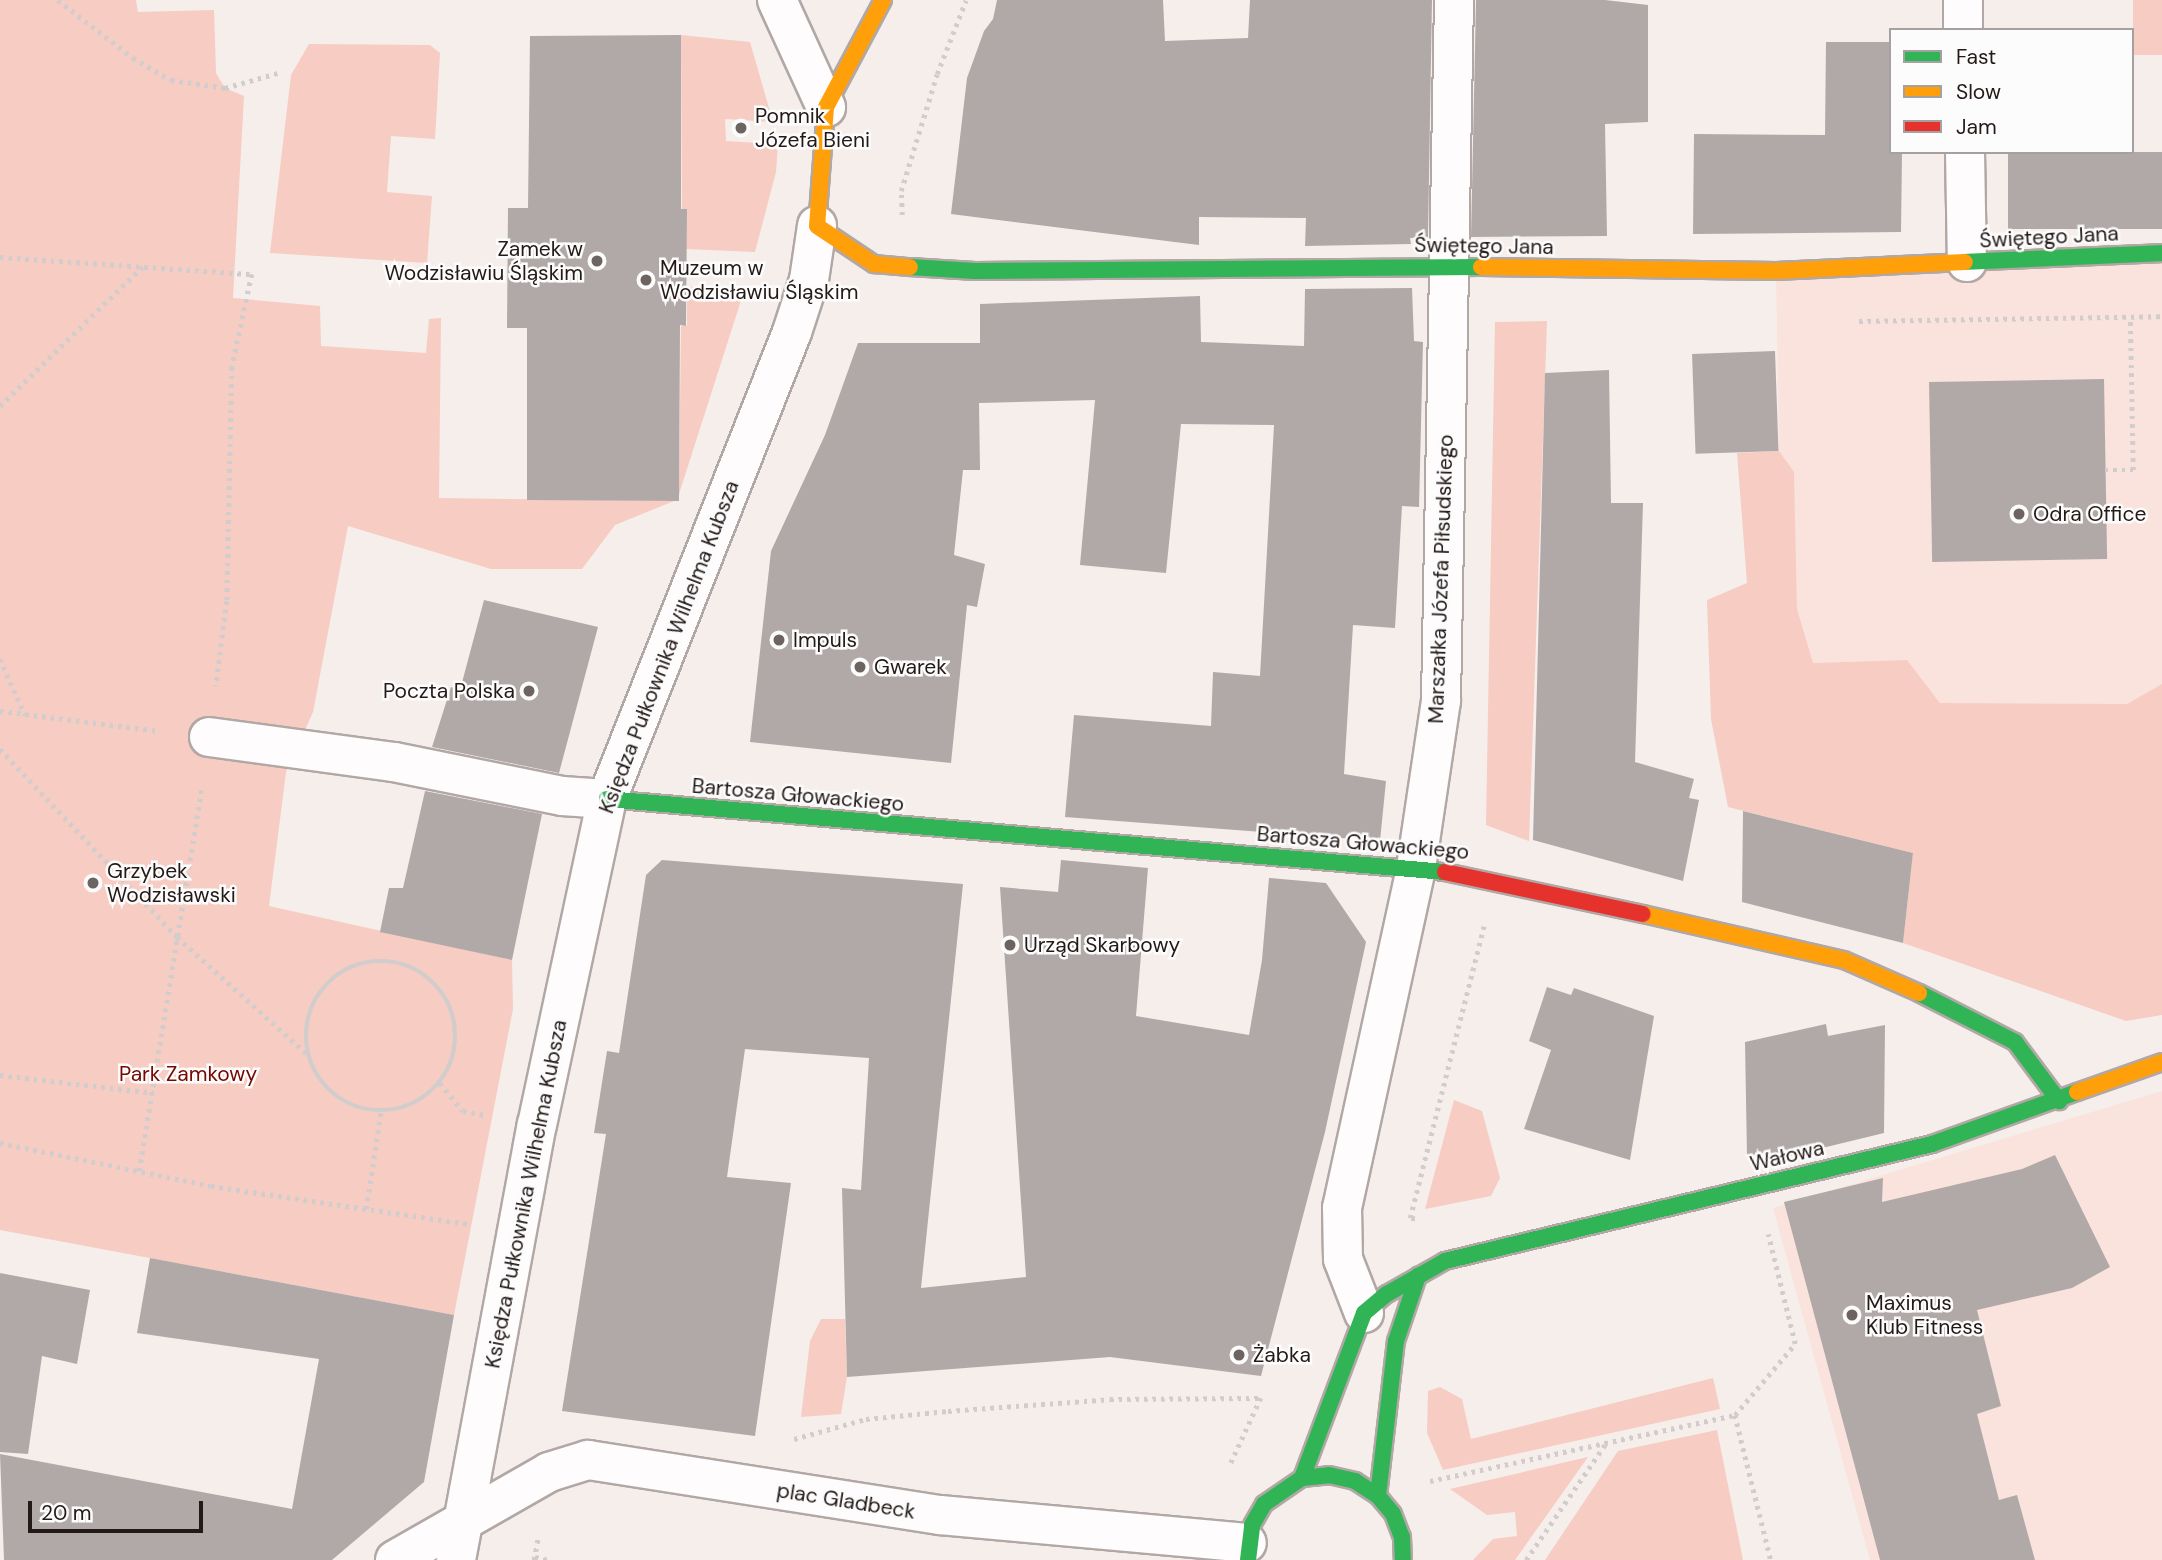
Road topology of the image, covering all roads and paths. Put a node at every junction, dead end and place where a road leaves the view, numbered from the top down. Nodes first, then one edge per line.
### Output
1 (58, 0) edge
2 (777, 0) edge
3 (883, 0) edge
4 (966, 0) edge
5 (1454, 0) edge
6 (1963, 0) edge
7 (1963, 28) edge
8 (281, 72) dead end
9 (826, 107) junction
10 (1965, 154) edge
11 (817, 226) junction
12 (2162, 253) edge
13 (0, 257) edge
14 (1967, 262) junction
15 (874, 264) junction
16 (143, 266) junction
17 (1449, 266) junction
18 (2130, 317) dead end
19 (0, 406) edge
20 (2105, 470) dead end
21 (0, 659) edge
22 (0, 711) edge
23 (25, 715) junction
24 (209, 737) junction
25 (0, 749) edge
26 (607, 799) junction
27 (1416, 868) junction
28 (177, 937) junction
29 (308, 1055) junction
30 (2162, 1062) edge
31 (0, 1075) edge
32 (440, 1083) junction
33 (155, 1093) junction
34 (2059, 1101) junction
35 (381, 1111) junction
36 (537, 1125) junction
37 (0, 1143) edge
38 (139, 1171) junction
39 (366, 1209) junction
40 (1767, 1231) dead end
41 (517, 1234) junction
42 (1418, 1276) junction
43 (1364, 1313) junction
44 (1735, 1415) junction
45 (787, 1441) dead end
46 (1607, 1442) junction
47 (1302, 1478) junction
48 (1427, 1482) dead end
49 (1378, 1496) junction
50 (1205, 1536) junction
51 (459, 1542) edge
52 (1248, 1552) edge
53 (535, 1557) dead end
54 (395, 1560) edge
55 (549, 1560) edge
56 (1403, 1560) edge
57 (1526, 1560) edge
58 (1772, 1560) edge

1 - 8 path
2 - 9 street
3 - 9 street, Księdza Pułkownika Wilhelma Kubsza
4 - 15 path
5 - 17 street, Marszałka Józefa Piłsudskiego
6 - 7 street
9 - 11 street, Księdza Pułkownika Wilhelma Kubsza
10 - 14 street
11 - 15 street, Świętego Jana
11 - 26 street, Księdza Pułkownika Wilhelma Kubsza
12 - 14 street, Świętego Jana
13 - 16 path
14 - 17 street, Świętego Jana
15 - 17 street, Świętego Jana
16 - 19 path
16 - 24 path
17 - 27 street, Marszałka Józefa Piłsudskiego
18 - 20 path
21 - 23 path
22 - 23 path
23 - 24 path
24 - 26 street
24 - 28 path
25 - 28 path
26 - 27 street, Bartosza Głowackiego
26 - 36 street, Księdza Pułkownika Wilhelma Kubsza
27 - 34 street, Bartosza Głowackiego
27 - 43 street, Marszałka Józefa Piłsudskiego
28 - 29 path
28 - 33 path
29 - 32 path
29 - 35 path
30 - 34 street, Wałowa
31 - 33 path
32 - 35 path
32 - 36 path
33 - 38 path
34 - 42 street, Wałowa
35 - 39 path
36 - 41 street, Księdza Pułkownika Wilhelma Kubsza
37 - 38 path
38 - 39 path
39 - 41 path
40 - 44 path
41 - 51 street, Księdza Pułkownika Wilhelma Kubsza
42 - 43 street, Wałowa
42 - 49 street
43 - 47 street
44 - 46 path
44 - 58 path
45 - 50 path
46 - 48 path
46 - 57 path
47 - 49 street
47 - 52 street
49 - 56 street
50 - 51 street, plac Gladbeck
50 - 52 street, plac Gladbeck
51 - 54 street, plac Gladbeck
53 - 55 path

